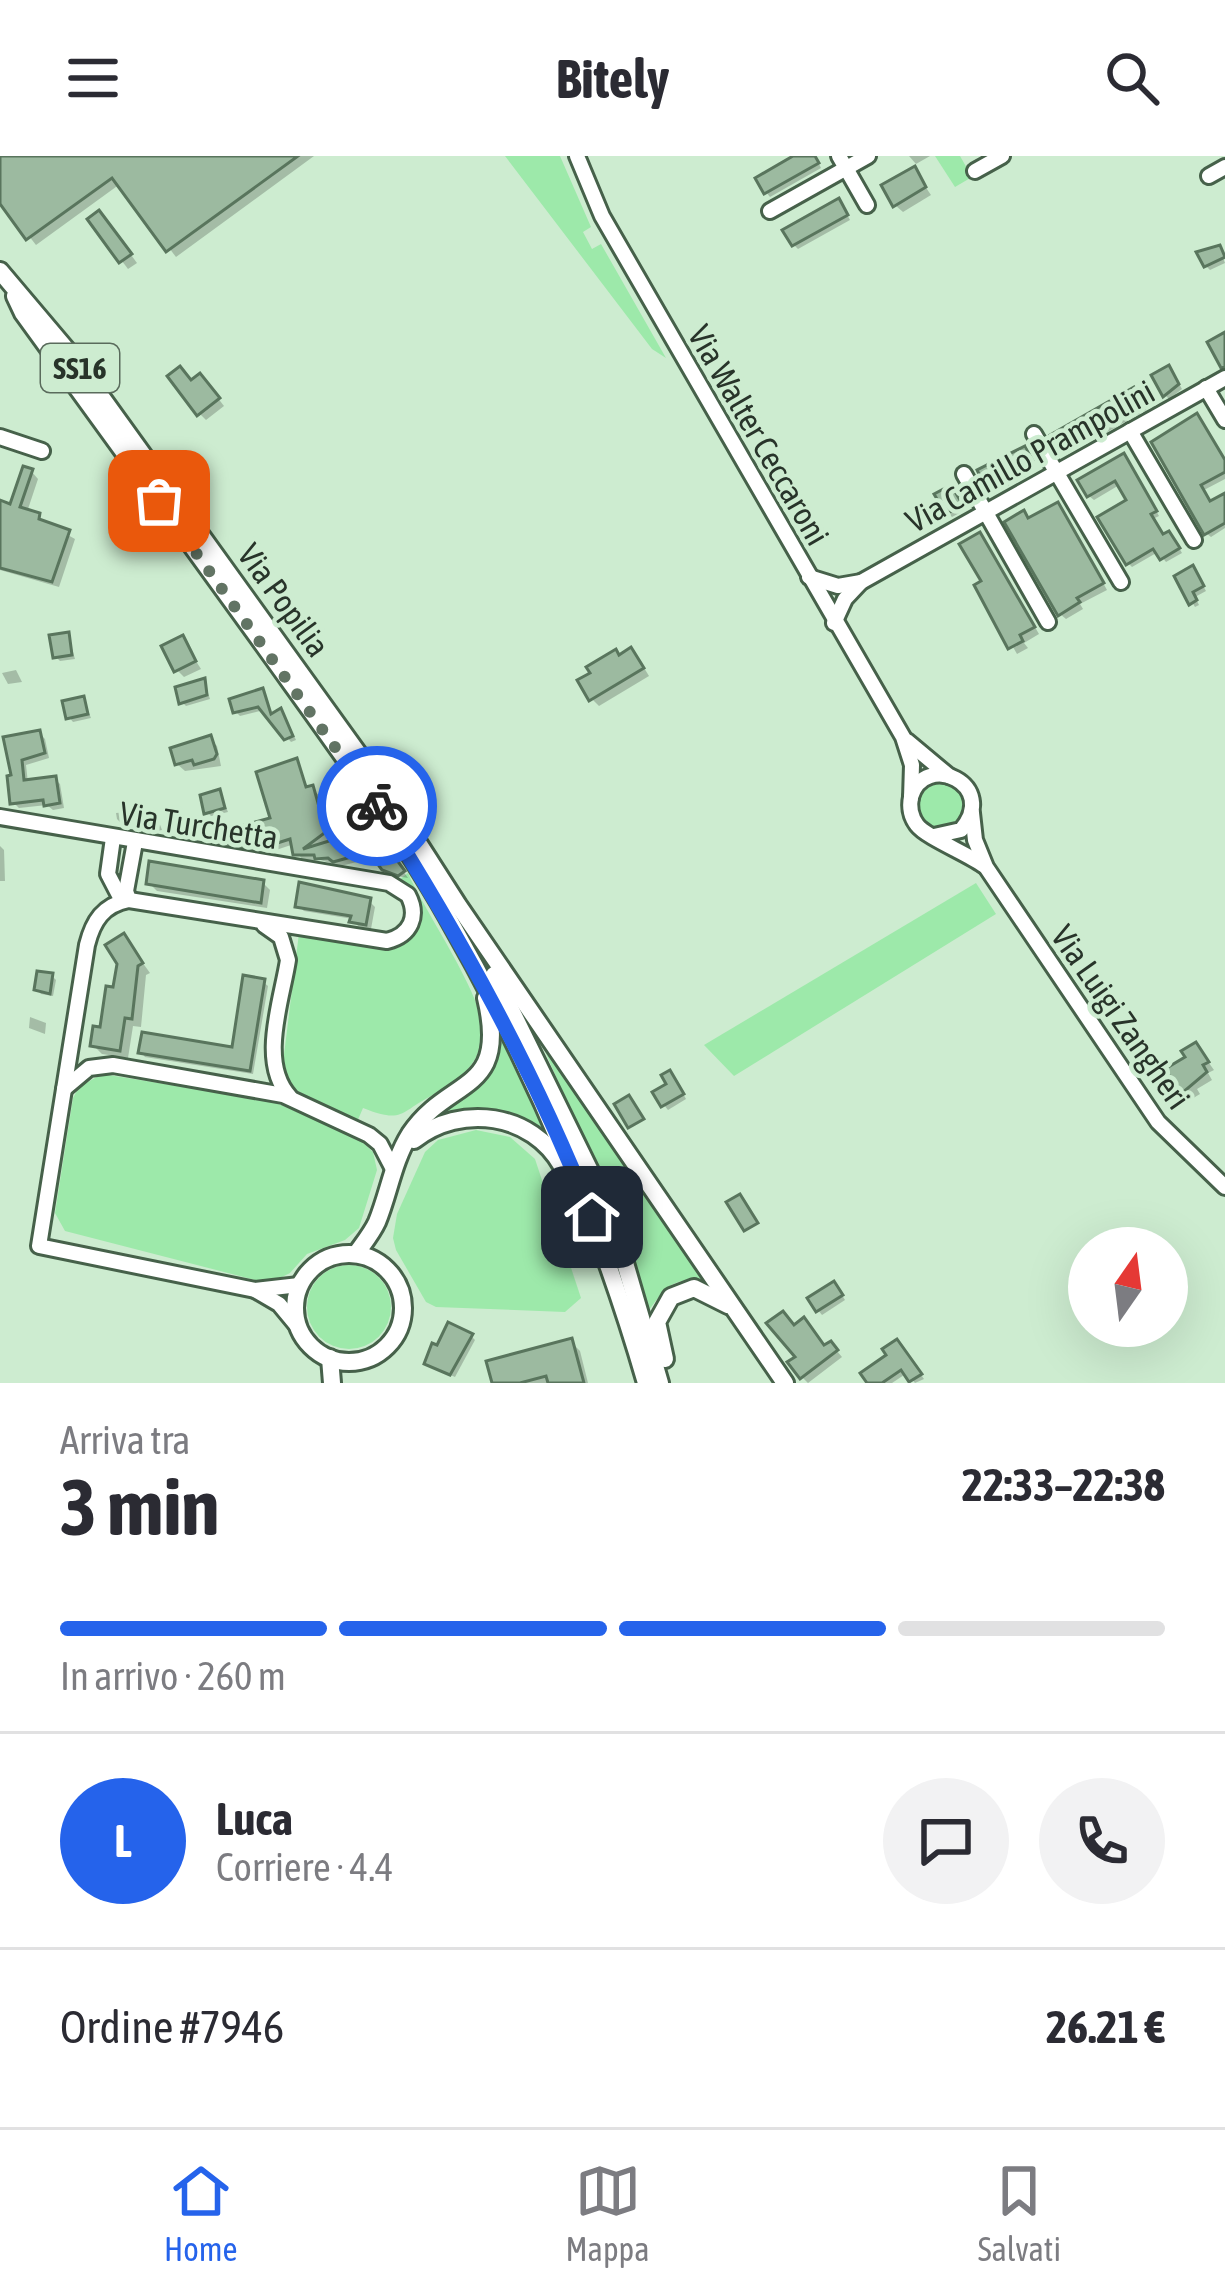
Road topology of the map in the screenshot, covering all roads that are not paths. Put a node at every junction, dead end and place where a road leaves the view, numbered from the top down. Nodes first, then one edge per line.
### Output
1 (578, 156) edge
2 (868, 156) edge
3 (1002, 156) edge
4 (843, 162) edge
5 (1225, 167) edge
6 (975, 171) dead end
7 (1209, 176) dead end
8 (867, 205) dead end
9 (770, 211) dead end
10 (4, 276) edge
11 (1225, 378) edge
12 (1206, 388) junction
13 (1225, 419) edge
14 (1130, 431) junction
15 (1034, 434) dead end
16 (0, 437) edge
17 (42, 451) dead end
18 (1057, 472) junction
19 (964, 474) dead end
20 (986, 512) junction
21 (1194, 540) dead end
22 (809, 577) junction
23 (861, 582) junction
24 (1121, 582) dead end
25 (1048, 622) dead end
26 (834, 623) junction
27 (903, 737) junction
28 (949, 776) junction
29 (911, 798) junction
30 (972, 813) junction
31 (0, 817) edge
32 (934, 836) junction
33 (113, 838) junction
34 (135, 842) junction
35 (986, 867) junction
36 (126, 901) junction
37 (451, 909) junction
38 (254, 920) junction
39 (482, 980) junction
40 (64, 1089) junction
41 (292, 1099) junction
42 (404, 1148) junction
43 (393, 1169) junction
44 (1225, 1187) edge
45 (376, 1224) junction
46 (356, 1254) junction
47 (607, 1258) junction
48 (377, 1261) junction
49 (299, 1286) junction
50 (255, 1290) junction
51 (732, 1308) junction
52 (298, 1327) junction
53 (330, 1358) junction
54 (357, 1361) junction
55 (332, 1383) edge
56 (343, 1383) edge
57 (646, 1383) edge
58 (661, 1383) edge
59 (671, 1383) edge
60 (785, 1383) edge

1 - 22 street, Via Walter Ceccaroni
2 - 4 street
3 - 6 street
4 - 8 street
4 - 9 street
5 - 7 street
10 - 37 main road, Via Popilia / SS16
11 - 12 street, Via Camillo Prampolini
12 - 13 street
12 - 14 street, Via Camillo Prampolini
14 - 18 street, Via Camillo Prampolini
14 - 21 street
15 - 18 street
16 - 17 street
18 - 20 street, Via Camillo Prampolini
18 - 24 street
19 - 20 street
20 - 23 street, Via Camillo Prampolini
20 - 25 street
22 - 23 street
22 - 26 street, Via Walter Ceccaroni
23 - 26 street, Via Camillo Prampolini
26 - 27 street, Via Walter Ceccaroni
27 - 28 street, Via Walter Ceccaroni
27 - 29 street, Via Walter Ceccaroni
28 - 29 street
28 - 30 street, Via Walter Ceccaroni
29 - 32 street, Via Walter Ceccaroni
30 - 32 street
30 - 35 street, Via Luigi Zangheri
31 - 33 street, Via Turchetta
32 - 35 street, Via Luigi Zangheri
33 - 34 street, Via Turchetta
33 - 36 street
34 - 36 street
34 - 38 street, Via Turchetta
35 - 44 street, Via Luigi Zangheri
36 - 38 street
36 - 40 street
37 - 39 main road, SS16
37 - 51 main road
37 - 58 main road, SS16
38 - 41 street
39 - 42 main road
39 - 47 main road, SS16
40 - 41 street
40 - 50 street
41 - 43 street
42 - 43 main road
42 - 47 main road
43 - 45 main road
45 - 46 main road
45 - 48 main road
46 - 48 main road
46 - 49 main road
47 - 57 main road, SS16
48 - 54 main road
49 - 50 street
49 - 52 main road
50 - 52 street
51 - 59 main road
51 - 60 main road
52 - 53 main road
53 - 54 main road
53 - 55 main road
54 - 56 main road

